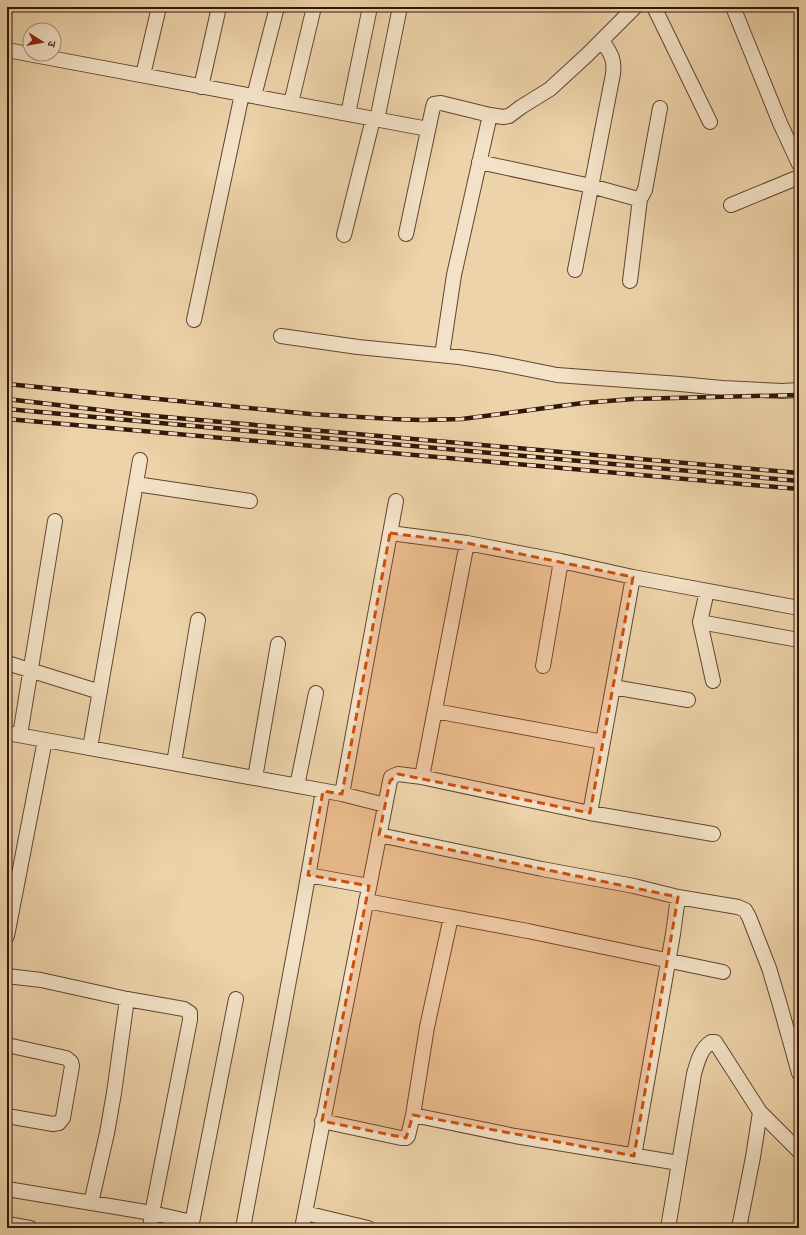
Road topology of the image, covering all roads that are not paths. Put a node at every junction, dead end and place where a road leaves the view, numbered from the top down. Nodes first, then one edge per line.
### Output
1 (159, 7) edge
2 (219, 7) edge
3 (277, 7) edge
4 (314, 7) edge
5 (370, 7) edge
6 (400, 7) edge
7 (635, 7) edge
8 (654, 7) edge
9 (733, 7) edge
10 (602, 40) junction
11 (7, 50) edge
12 (143, 75) junction
13 (201, 87) junction
14 (248, 95) junction
15 (291, 103) junction
16 (660, 108) dead end
17 (348, 114) junction
18 (490, 115) junction
19 (375, 119) junction
20 (710, 122) dead end
21 (428, 129) junction
22 (479, 162) junction
23 (799, 164) edge
24 (799, 177) edge
25 (591, 186) junction
26 (640, 199) junction
27 (731, 205) dead end
28 (406, 234) dead end
29 (344, 235) dead end
30 (575, 270) dead end
31 (630, 282) dead end
32 (194, 320) dead end
33 (281, 336) dead end
34 (442, 355) junction
35 (799, 390) edge
36 (140, 460) dead end
37 (136, 484) junction
38 (250, 501) dead end
39 (396, 501) dead end
40 (55, 521) dead end
41 (390, 533) junction
42 (467, 544) junction
43 (561, 561) junction
44 (633, 577) junction
45 (707, 591) junction
46 (799, 608) edge
47 (198, 620) dead end
48 (700, 622) junction
49 (799, 640) edge
50 (278, 644) dead end
51 (7, 663) edge
52 (543, 666) dead end
53 (30, 670) junction
54 (713, 682) dead end
55 (613, 687) junction
56 (100, 692) junction
57 (316, 693) dead end
58 (688, 700) dead end
59 (435, 711) junction
60 (13, 734) edge
61 (45, 740) junction
62 (603, 742) junction
63 (90, 748) junction
64 (174, 763) junction
65 (421, 777) junction
66 (256, 778) junction
67 (297, 786) junction
68 (322, 791) junction
69 (342, 794) junction
70 (385, 805) junction
71 (590, 812) junction
72 (713, 834) dead end
73 (379, 835) junction
74 (308, 875) junction
75 (369, 886) junction
76 (678, 897) junction
77 (366, 900) junction
78 (450, 917) junction
79 (7, 936) edge
80 (668, 961) junction
81 (723, 972) dead end
82 (7, 976) edge
83 (127, 999) junction
84 (236, 999) dead end
85 (7, 1045) edge
86 (799, 1073) edge
87 (760, 1112) junction
88 (412, 1115) junction
89 (7, 1116) edge
90 (322, 1120) junction
91 (799, 1151) edge
92 (634, 1156) junction
93 (679, 1163) junction
94 (7, 1189) edge
95 (91, 1203) junction
96 (152, 1213) junction
97 (305, 1213) junction
98 (7, 1224) edge
99 (192, 1225) edge
100 (30, 1228) edge
101 (150, 1228) edge
102 (243, 1228) edge
103 (302, 1228) edge
104 (366, 1228) edge
105 (668, 1228) edge
106 (739, 1228) edge

1 - 12 street
2 - 13 street
3 - 14 street
4 - 15 street
5 - 17 street
6 - 19 street
7 - 10 street
8 - 20 street
9 - 23 street
10 - 18 street
10 - 25 street
11 - 12 street
12 - 13 street
13 - 14 street
14 - 15 street
14 - 32 street
15 - 17 street
16 - 26 street
17 - 19 street
18 - 21 street
18 - 22 street
19 - 21 street
19 - 29 street
21 - 28 street
22 - 25 street
22 - 34 street
24 - 27 street
25 - 26 street
25 - 30 street
26 - 31 street
33 - 34 street
34 - 35 street
36 - 37 street
37 - 38 street
37 - 56 street
39 - 41 street
40 - 53 street
41 - 42 street
41 - 69 street
42 - 43 street
42 - 59 street
43 - 44 street
43 - 52 street
44 - 45 street
44 - 55 street
45 - 46 street
45 - 48 street
47 - 64 street
48 - 49 street
48 - 54 street
50 - 66 street
51 - 53 street
53 - 56 street
53 - 60 street
55 - 58 street
55 - 62 street
56 - 63 street
57 - 67 street
59 - 62 street
59 - 65 street
60 - 61 street
61 - 63 street
61 - 79 street
62 - 71 street
63 - 64 street
64 - 66 street
65 - 70 street
65 - 71 street
66 - 67 street
67 - 68 street
68 - 69 street
68 - 74 street
69 - 70 street
70 - 73 street
71 - 72 street
73 - 75 street
73 - 76 street
74 - 75 street
74 - 102 street
75 - 77 street
76 - 80 street
76 - 86 street
77 - 78 street
77 - 90 street
78 - 80 street
78 - 88 street
80 - 81 street
80 - 92 street
82 - 83 street
83 - 95 street
83 - 96 street
84 - 99 street
85 - 89 street
87 - 91 street
87 - 93 street
87 - 106 street
88 - 90 street
88 - 92 street
90 - 97 street
92 - 93 street
93 - 105 street
94 - 95 street
95 - 96 street
96 - 99 street
96 - 101 street
97 - 103 street
97 - 104 street
98 - 100 street

